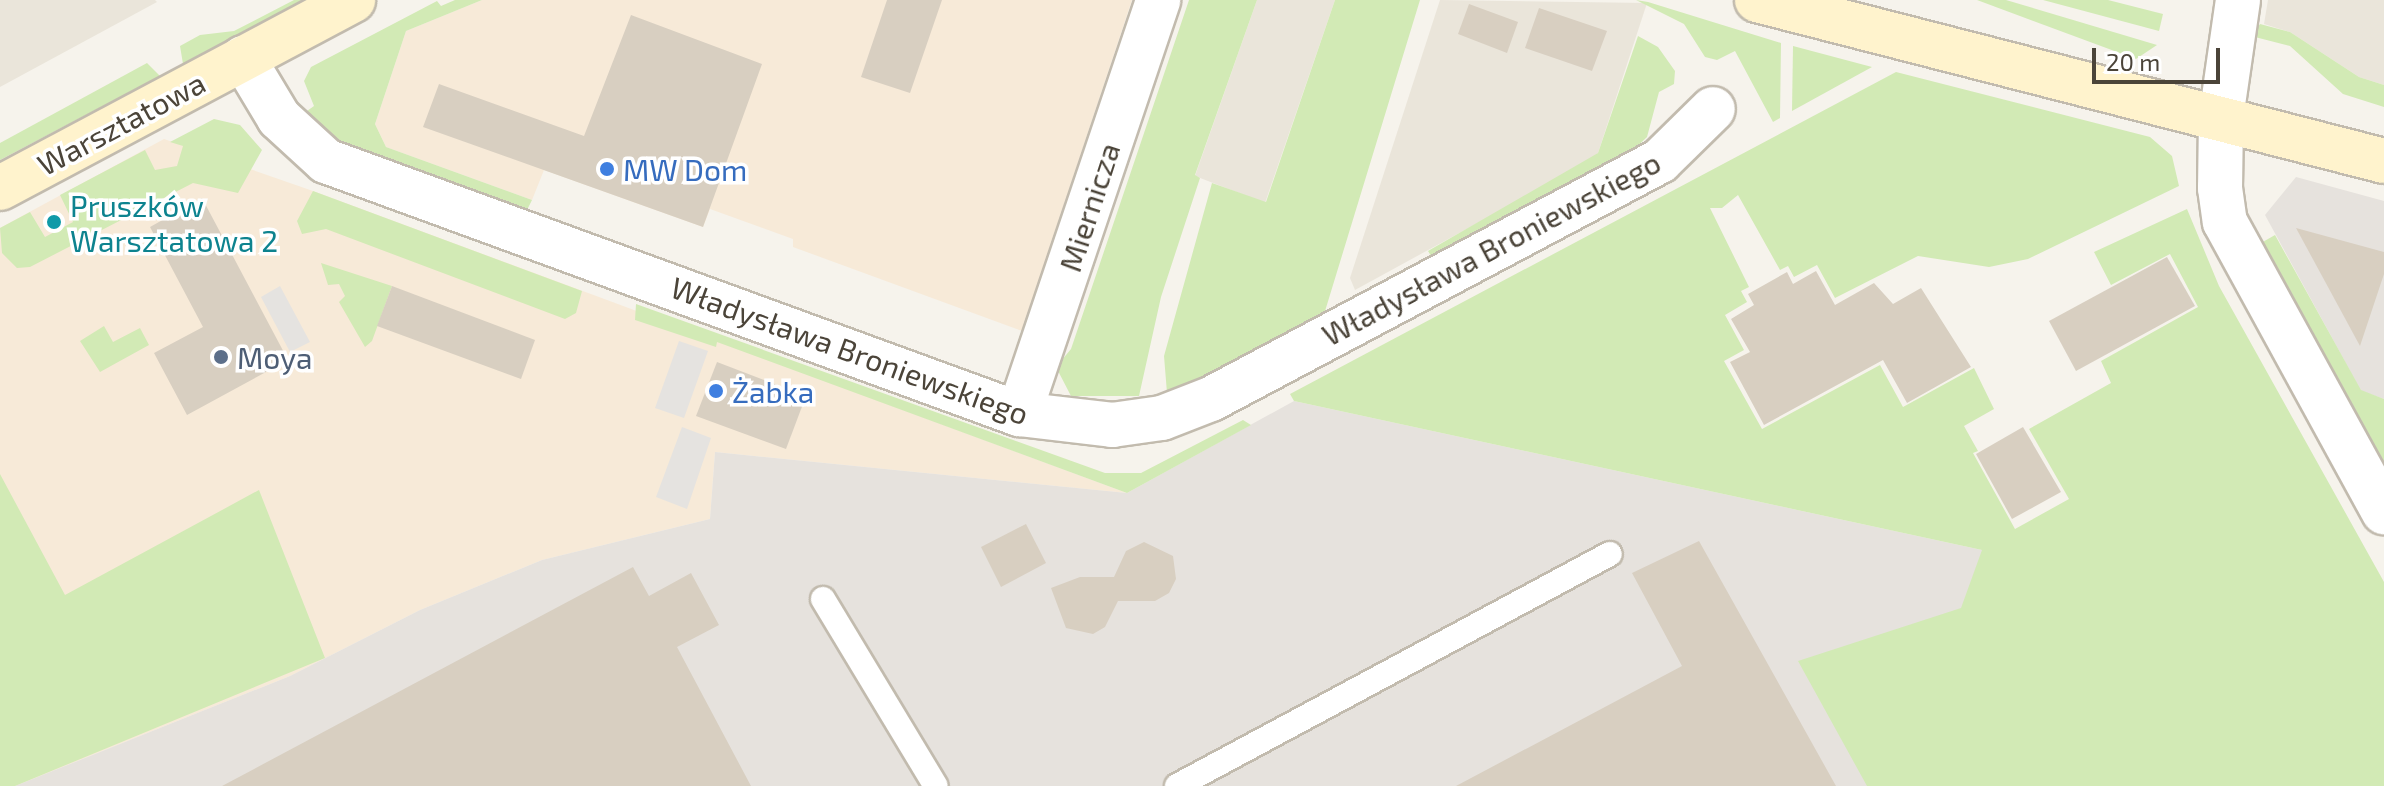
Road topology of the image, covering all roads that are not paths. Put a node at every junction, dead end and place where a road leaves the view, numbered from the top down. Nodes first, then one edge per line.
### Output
1 (353, 0) edge
2 (1158, 0) edge
3 (1757, 0) edge
4 (2234, 1) edge
5 (243, 58) junction
6 (1713, 109) dead end
7 (2221, 118) junction
8 (2384, 161) edge
9 (0, 188) edge
10 (1019, 414) junction
11 (2384, 512) edge
12 (1610, 554) dead end
13 (823, 599) dead end
14 (936, 786) edge
15 (1177, 786) edge

1 - 5 street
2 - 10 street, Miernicza
3 - 7 street
4 - 7 street
5 - 9 street, Warsztatowa
5 - 10 street, Władysława Broniewskiego
6 - 10 street, Władysława Broniewskiego
7 - 8 street
7 - 11 street
12 - 15 lane
13 - 14 lane

